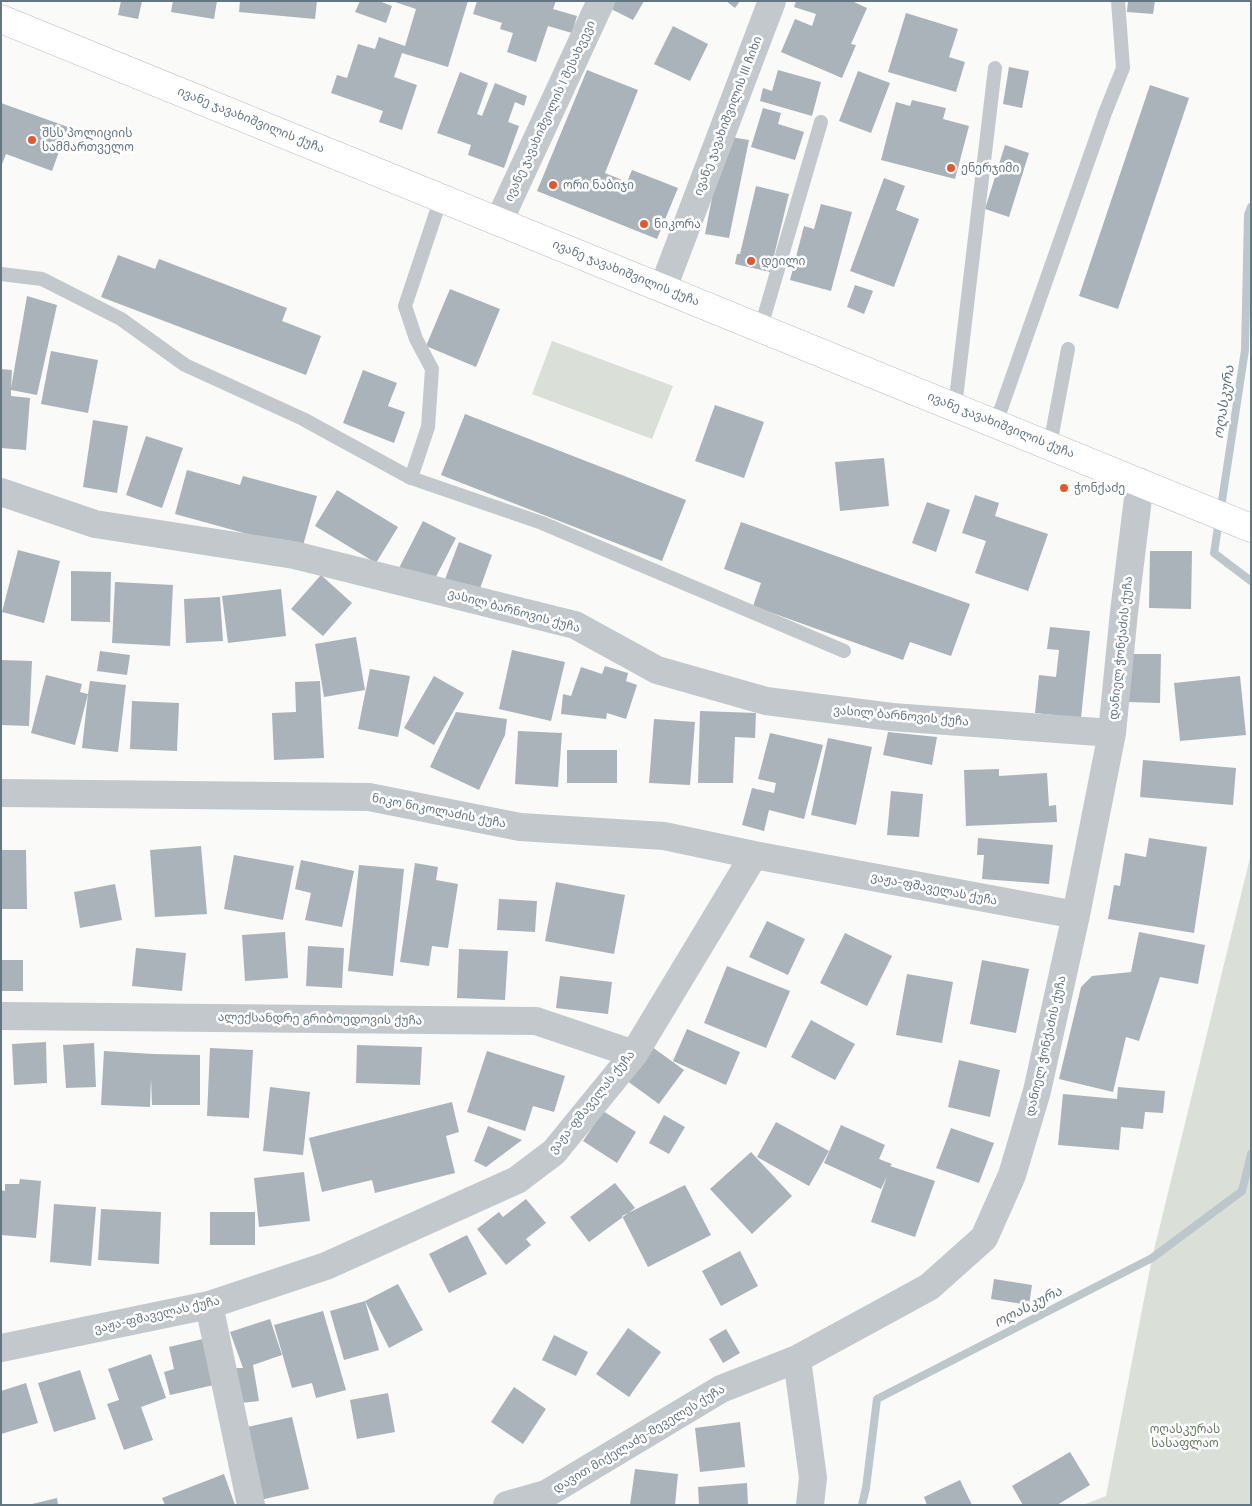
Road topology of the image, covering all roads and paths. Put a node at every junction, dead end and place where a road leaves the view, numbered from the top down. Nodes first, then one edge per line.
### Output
1 (601, 1) edge
2 (772, 1) edge
3 (1118, 1) edge
4 (1, 18) edge
5 (996, 68) dead end
6 (821, 122) dead end
7 (441, 198) junction
8 (499, 221) junction
9 (1, 274) edge
10 (663, 288) junction
11 (761, 327) junction
12 (1068, 348) dead end
13 (955, 407) junction
14 (996, 423) junction
15 (1050, 446) junction
16 (411, 478) junction
17 (1140, 482) junction
18 (1, 492) edge
19 (1251, 528) edge
20 (844, 651) dead end
21 (1112, 733) junction
22 (1, 793) edge
23 (754, 854) junction
24 (1076, 915) junction
25 (1, 1016) edge
26 (634, 1054) junction
27 (209, 1305) junction
28 (1, 1348) edge
29 (797, 1359) junction
30 (251, 1505) edge
31 (507, 1505) edge
32 (810, 1505) edge

1 - 8 street, ივანე ჯავახიშვილის I შესახვევი
2 - 10 street, ივანე ჯავახიშვილის III ჩიხი
3 - 14 lane
4 - 7 main road, ივანე ჯავახიშვილის ქუჩა
5 - 13 lane
6 - 11 lane
7 - 8 main road, ივანე ჯავახიშვილის ქუჩა
7 - 16 lane
8 - 10 main road, ივანე ჯავახიშვილის ქუჩა
9 - 16 lane
10 - 11 main road, ივანე ჯავახიშვილის ქუჩა
11 - 13 main road, ივანე ჯავახიშვილის ქუჩა
12 - 15 lane
13 - 14 main road, ივანე ჯავახიშვილის ქუჩა
14 - 15 main road, ივანე ჯავახიშვილის ქუჩა
15 - 17 main road, ივანე ჯავახიშვილის ქუჩა
16 - 20 lane
17 - 19 main road, ივანე ჯავახიშვილის ქუჩა
17 - 21 street, დანიელ ჭონქაძის ქუჩა
18 - 21 street, ვასილ ბარნოვის ქუჩა
21 - 24 street, დანიელ ჭონქაძის ქუჩა
22 - 23 street, ნიკო ნიკოლაძის ქუჩა
23 - 24 street, ვაჟა-ფშაველას ქუჩა
23 - 26 street, ვაჟა-ფშაველას ქუჩა
24 - 29 street, დანიელ ჭონქაძის ქუჩა
25 - 26 street, ალექსანდრე გრიბოედოვის ქუჩა
26 - 27 street, ვაჟა-ფშაველას ქუჩა
27 - 28 street, ვაჟა-ფშაველას ქუჩა
27 - 30 street
29 - 31 street, დავით მიქელაძე-მეველეს ქუჩა
29 - 32 street

